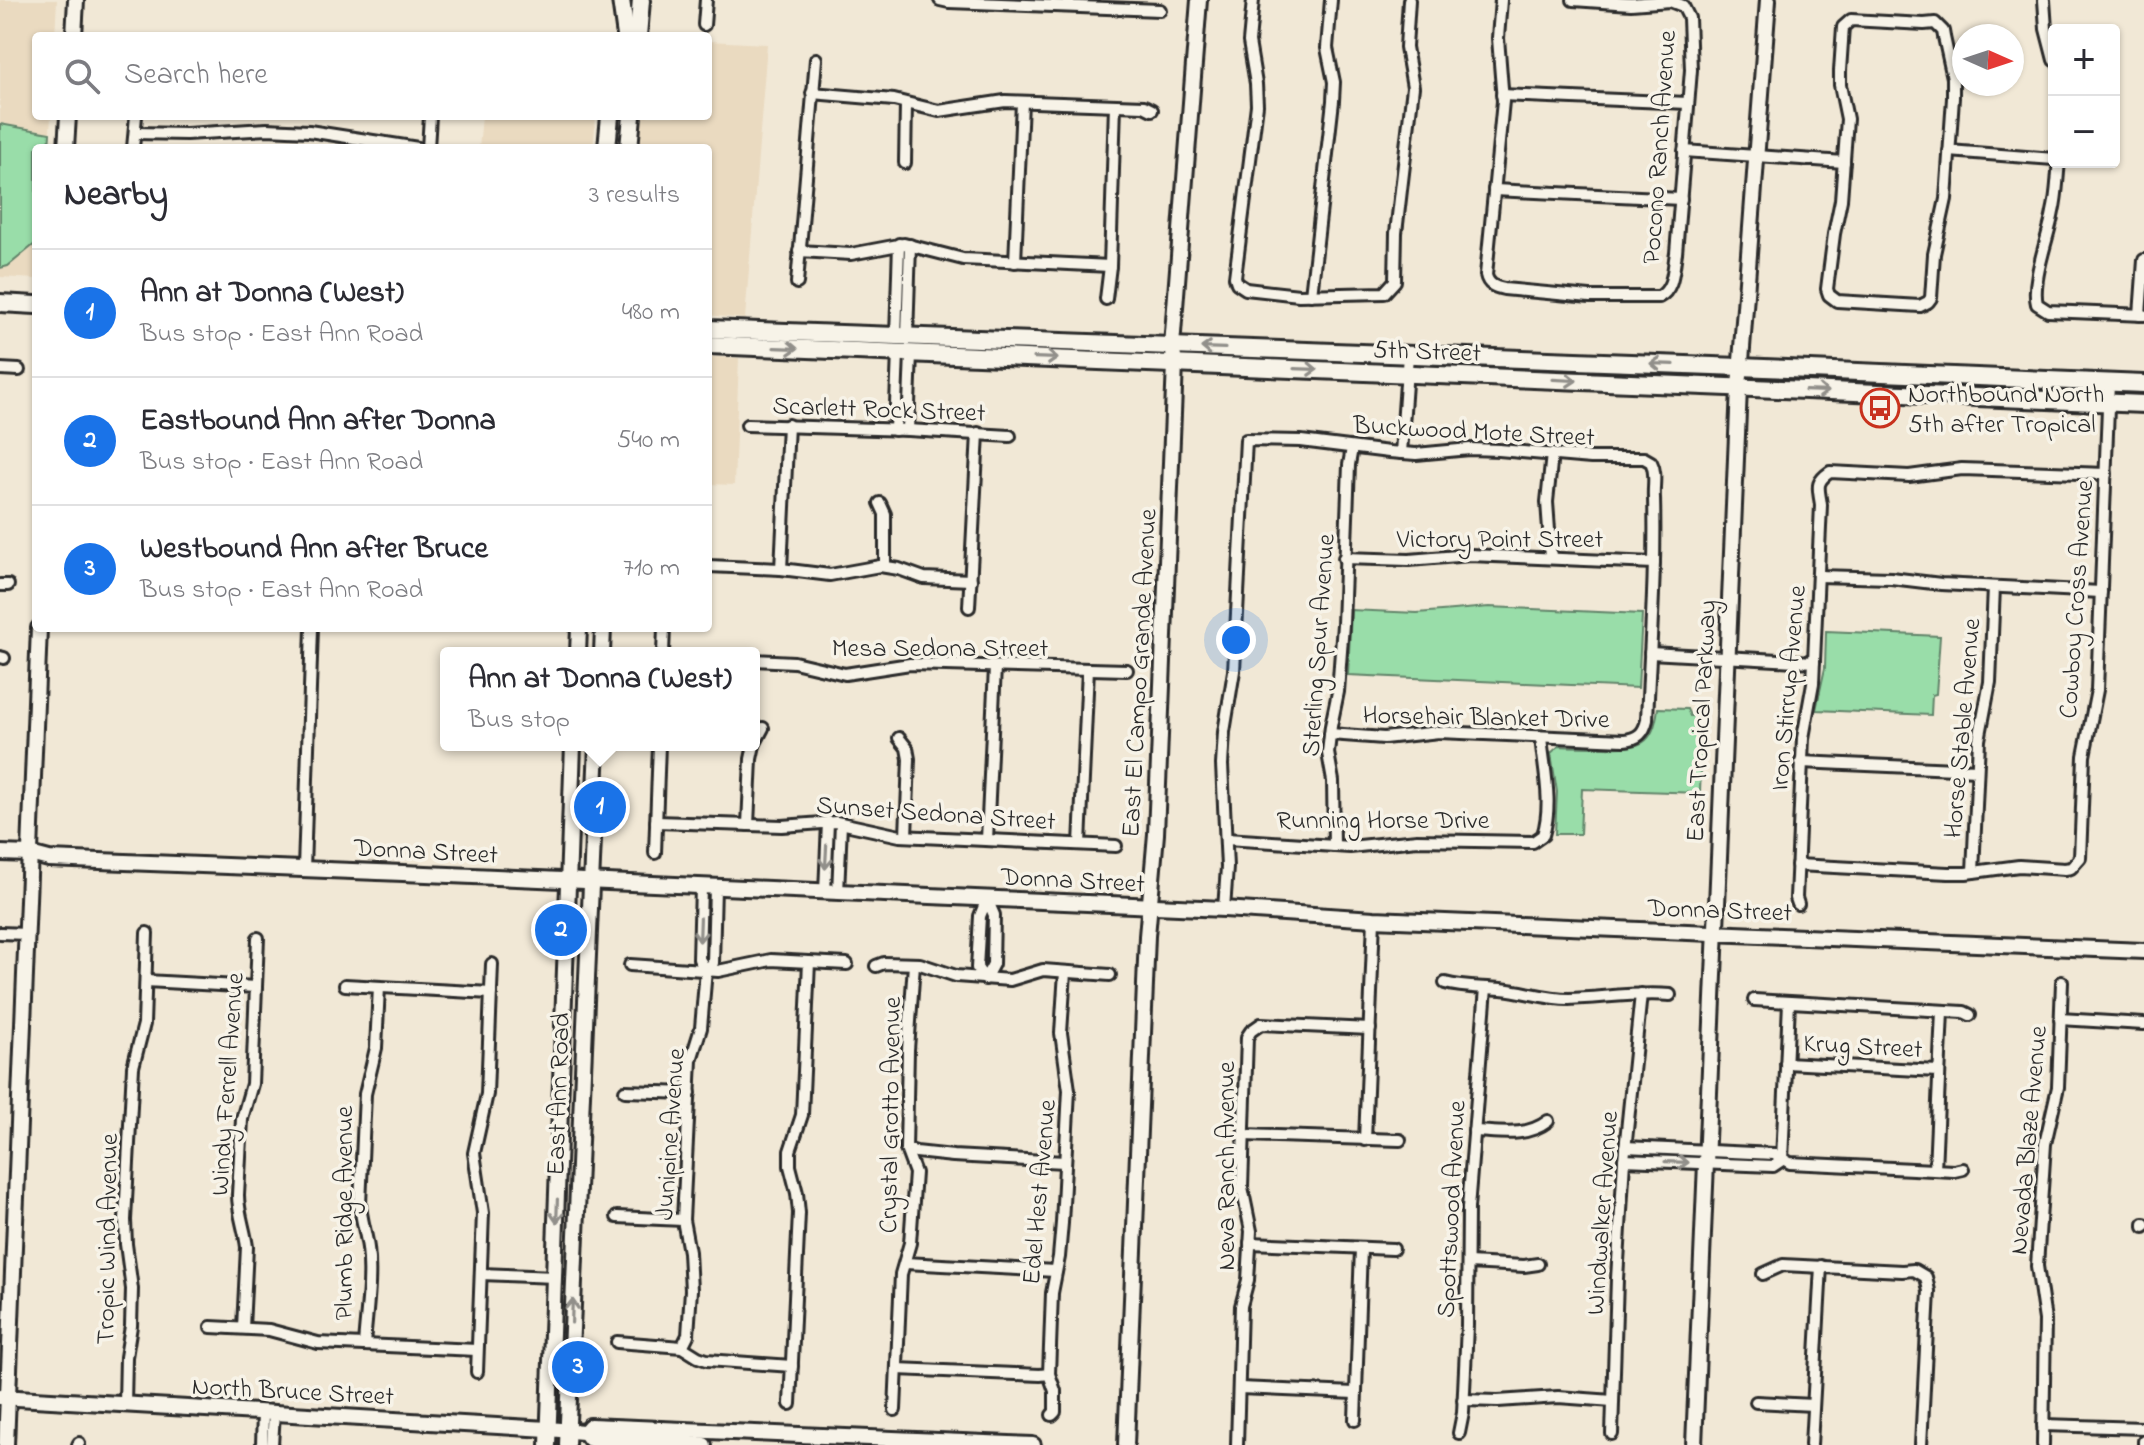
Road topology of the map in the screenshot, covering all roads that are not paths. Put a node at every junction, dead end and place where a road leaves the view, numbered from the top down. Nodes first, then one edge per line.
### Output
1 (76, 0) edge
2 (620, 0) edge
3 (641, 0) edge
4 (706, 0) edge
5 (940, 0) edge
6 (1199, 0) edge
7 (1253, 0) edge
8 (1331, 0) edge
9 (1409, 0) edge
10 (1501, 0) edge
11 (1573, 0) edge
12 (1768, 0) edge
13 (2044, 0) edge
14 (1039, 3) edge
15 (1135, 5) edge
16 (1160, 10) dead end
17 (704, 25) dead end
18 (74, 32) edge
19 (616, 32) edge
20 (625, 32) edge
21 (638, 32) edge
22 (2048, 37) edge
23 (816, 59) dead end
24 (812, 93) junction
25 (1502, 95) junction
26 (1022, 102) junction
27 (1688, 103) junction
28 (906, 104) junction
29 (1115, 105) junction
30 (1152, 110) dead end
31 (68, 120) edge
32 (136, 120) edge
33 (292, 120) edge
34 (430, 120) edge
35 (610, 120) edge
36 (632, 120) edge
37 (291, 130) junction
38 (135, 133) junction
39 (66, 144) edge
40 (134, 144) edge
41 (392, 144) edge
42 (428, 144) edge
43 (607, 144) edge
44 (629, 144) edge
45 (1684, 151) junction
46 (1949, 151) junction
47 (1756, 156) junction
48 (2048, 159) edge
49 (1844, 162) junction
50 (905, 163) dead end
51 (2056, 168) edge
52 (1494, 190) junction
53 (1681, 199) junction
54 (904, 244) junction
55 (799, 251) junction
56 (2144, 260) edge
57 (1015, 262) junction
58 (1110, 266) junction
59 (797, 283) dead end
60 (1311, 295) junction
61 (1106, 299) dead end
62 (0, 303) edge
63 (32, 305) edge
64 (2142, 315) edge
65 (712, 329) edge
66 (903, 344) junction
67 (712, 345) edge
68 (1172, 346) junction
69 (1408, 355) junction
70 (1175, 364) junction
71 (1740, 367) junction
72 (0, 369) edge
73 (19, 370) dead end
74 (1407, 373) junction
75 (2109, 382) junction
76 (2144, 384) edge
77 (1739, 388) junction
78 (2108, 402) junction
79 (2144, 404) edge
80 (747, 425) dead end
81 (788, 425) junction
82 (895, 430) junction
83 (908, 430) junction
84 (978, 433) junction
85 (1010, 436) dead end
86 (1352, 448) junction
87 (1401, 453) junction
88 (1552, 454) junction
89 (2106, 474) junction
90 (880, 503) dead end
91 (1344, 558) junction
92 (1551, 558) junction
93 (1654, 563) junction
94 (712, 566) edge
95 (885, 566) junction
96 (781, 569) junction
97 (1818, 576) junction
98 (971, 580) junction
99 (1994, 587) junction
100 (2101, 592) junction
101 (969, 607) dead end
102 (39, 632) edge
103 (312, 632) edge
104 (1650, 653) junction
105 (1727, 657) junction
106 (760, 660) edge
107 (1814, 662) junction
108 (995, 667) junction
109 (1088, 669) junction
110 (1127, 670) dead end
111 (763, 728) dead end
112 (760, 734) edge
113 (1330, 734) junction
114 (1541, 737) junction
115 (899, 738) dead end
116 (573, 751) edge
117 (597, 751) edge
118 (659, 751) edge
119 (754, 751) edge
120 (1801, 762) junction
121 (1977, 770) junction
122 (656, 822) junction
123 (828, 822) junction
124 (841, 823) junction
125 (748, 825) junction
126 (906, 836) junction
127 (1226, 839) junction
128 (987, 840) junction
129 (1080, 844) junction
130 (1116, 846) dead end
131 (1334, 846) junction
132 (0, 853) edge
133 (655, 853) dead end
134 (30, 854) junction
135 (1797, 865) junction
136 (304, 869) junction
137 (1973, 872) junction
138 (568, 881) junction
139 (590, 882) junction
140 (708, 887) junction
141 (831, 892) junction
142 (987, 899) junction
143 (1798, 904) dead end
144 (1150, 906) junction
145 (1224, 909) junction
146 (1374, 919) junction
147 (0, 933) edge
148 (147, 933) dead end
149 (1715, 933) junction
150 (27, 934) junction
151 (258, 938) dead end
152 (2144, 951) edge
153 (809, 962) junction
154 (492, 964) dead end
155 (847, 964) dead end
156 (914, 964) junction
157 (630, 965) dead end
158 (876, 966) dead end
159 (706, 970) junction
160 (1065, 972) junction
161 (1110, 975) dead end
162 (985, 979) junction
163 (146, 981) junction
164 (2062, 982) dead end
165 (1445, 983) dead end
166 (345, 985) dead end
167 (256, 987) junction
168 (379, 987) junction
169 (1486, 988) junction
170 (491, 993) junction
171 (1641, 994) junction
172 (1670, 995) dead end
173 (1754, 1000) dead end
174 (1789, 1002) junction
175 (1942, 1011) junction
176 (1970, 1015) dead end
177 (2060, 1019) junction
178 (2144, 1024) edge
179 (1370, 1029) junction
180 (1786, 1063) junction
181 (1938, 1071) junction
182 (625, 1091) dead end
183 (690, 1093) junction
184 (1548, 1121) dead end
185 (1474, 1131) junction
186 (1244, 1135) junction
187 (1365, 1140) junction
188 (1400, 1140) dead end
189 (1625, 1147) junction
190 (906, 1149) junction
191 (1705, 1156) junction
192 (1624, 1160) junction
193 (1782, 1160) junction
194 (1065, 1162) junction
195 (1963, 1169) dead end
196 (1935, 1170) junction
197 (617, 1217) dead end
198 (683, 1220) junction
199 (1250, 1243) junction
200 (1361, 1248) junction
201 (1393, 1249) dead end
202 (905, 1263) junction
203 (1468, 1263) junction
204 (1538, 1264) dead end
205 (1821, 1266) junction
206 (1056, 1271) junction
207 (481, 1274) junction
208 (1763, 1274) dead end
209 (555, 1277) junction
210 (211, 1327) dead end
211 (243, 1328) junction
212 (617, 1342) dead end
213 (364, 1345) junction
214 (682, 1347) junction
215 (477, 1350) junction
216 (792, 1366) junction
217 (897, 1369) junction
218 (477, 1372) dead end
219 (1049, 1374) junction
220 (1239, 1388) junction
221 (1355, 1393) junction
222 (4, 1397) edge
223 (1463, 1400) junction
224 (1613, 1401) junction
225 (1756, 1402) dead end
226 (125, 1404) junction
227 (790, 1404) dead end
228 (1813, 1405) junction
229 (895, 1410) dead end
230 (269, 1412) junction
231 (1052, 1415) dead end
232 (1355, 1420) dead end
233 (2043, 1425) junction
234 (2144, 1428) edge
235 (548, 1429) junction
236 (1459, 1433) dead end
237 (1612, 1434) dead end
238 (572, 1436) edge
239 (6, 1445) edge
240 (262, 1445) edge
241 (272, 1445) edge
242 (548, 1445) edge
243 (704, 1445) edge
244 (1033, 1445) edge
245 (1126, 1445) edge
246 (1237, 1445) edge
247 (1694, 1445) edge
248 (1811, 1445) edge
249 (1921, 1445) edge
250 (2043, 1445) edge

1 - 18 street
2 - 19 main road
2 - 20 main road
3 - 21 main road
4 - 17 street
5 - 14 street
6 - 68 street, East El Campo Grande Avenue
7 - 60 street
8 - 60 street
9 - 60 street
10 - 25 street
11 - 27 street, Pocono Ranch Avenue
12 - 47 street, East Tropical Parkway
13 - 22 street
14 - 15 street
15 - 16 street
23 - 24 street
24 - 28 street
24 - 55 street
25 - 27 street
25 - 52 street
26 - 28 street
26 - 29 street
26 - 57 street
27 - 45 street, Pocono Ranch Avenue
28 - 50 street
29 - 30 street
29 - 58 street
31 - 39 street
32 - 38 street
33 - 37 street
34 - 42 street
35 - 43 main road
36 - 44 main road
37 - 38 street
37 - 41 street
38 - 40 street
45 - 47 street
45 - 53 street, Pocono Ranch Avenue
46 - 48 street
46 - 49 street
46 - 49 street
47 - 49 street
47 - 71 street, East Tropical Parkway
51 - 64 street
52 - 53 street
52 - 53 street, Pocono Ranch Avenue
54 - 55 street
54 - 57 street
54 - 66 street
55 - 59 street
56 - 64 street
57 - 58 street
58 - 61 street
62 - 63 main road
65 - 66 main road, 5th Street
67 -> 66 main road, 5th Street
66 - 68 main road, 5th Street
66 -> 70 main road, 5th Street
66 - 82 street
66 - 83 street
69 -> 68 main road, 5th Street
68 - 70 street, East El Campo Grande Avenue
71 -> 69 main road, 5th Street
69 - 74 street
70 -> 74 main road, 5th Street
70 - 144 street, East El Campo Grande Avenue
71 - 75 main road, 5th Street
71 - 77 street, East Tropical Parkway
72 - 73 street
74 -> 77 main road, 5th Street
74 - 87 street
75 - 76 main road, 5th Street
75 - 78 street, Cowboy Cross Avenue
77 -> 78 main road, 5th Street
77 - 105 street, East Tropical Parkway
78 - 79 main road, 5th Street
78 - 89 street, Cowboy Cross Avenue
80 - 81 street, Scarlett Rock Street
81 - 82 street, Scarlett Rock Street
81 - 96 street
82 - 83 street, Scarlett Rock Street
83 - 84 street, Scarlett Rock Street
84 - 85 street, Scarlett Rock Street
84 - 98 street
86 - 87 street, Buckwood Mote Street
86 - 91 street, Sterling Spur Avenue
86 - 127 street, Buckwood Mote Street
87 - 88 street, Buckwood Mote Street
88 - 92 street
88 - 93 street, Buckwood Mote Street
89 - 97 street, Iron Stirrup Avenue
89 - 100 street, Cowboy Cross Avenue
90 - 95 street
91 - 92 street, Victory Point Street
91 - 113 street, Sterling Spur Avenue
92 - 93 street, Victory Point Street
93 - 104 street
94 - 96 street
95 - 96 street
95 - 98 street
97 - 99 street
97 - 107 street, Iron Stirrup Avenue
98 - 101 street
99 - 100 street
99 - 121 street, Horse Stable Avenue
100 - 137 street, Cowboy Cross Avenue
102 - 134 street
103 - 136 street
104 - 105 street
104 - 114 street, Horsehair Blanket Drive
105 - 107 street
105 - 149 street, East Tropical Parkway
106 - 108 street, Mesa Sedona Street
107 - 120 street, Iron Stirrup Avenue
108 - 109 street, Mesa Sedona Street
108 - 128 street
109 - 110 street, Mesa Sedona Street
109 - 129 street
111 - 112 street
113 - 114 street, Horsehair Blanket Drive
113 - 131 street, Sterling Spur Avenue
114 - 131 street, Running Horse Drive
115 - 126 street
116 - 138 street, East Ann Road
117 - 139 street, East Ann Road
118 - 122 street
119 - 125 street
120 - 121 street
120 - 135 street, Iron Stirrup Avenue
121 - 137 street, Horse Stable Avenue
122 - 125 street, Sunset Sedona Street
122 - 133 street
123 - 124 street, Sunset Sedona Street
123 - 125 street, Sunset Sedona Street
123 -> 141 street
124 - 126 street, Sunset Sedona Street
124 - 141 street
126 - 128 street, Sunset Sedona Street
127 - 131 street, Running Horse Drive
127 - 145 street
128 - 129 street, Sunset Sedona Street
129 - 130 street, Sunset Sedona Street
132 - 134 street, Donna Street
134 - 136 street, Donna Street
134 - 150 street
135 - 137 street
135 - 143 street, Iron Stirrup Avenue
136 - 138 street, Donna Street
138 - 139 street, Donna Street
138 -> 209 street, East Ann Road
139 - 140 street, Donna Street
238 -> 139 street, East Ann Road
140 - 141 street, Donna Street
140 - 159 street, Junipine Avenue
141 - 142 street, Donna Street
142 - 144 street, Donna Street
142 - 162 street
144 - 145 street, Donna Street
144 - 245 street, East El Campo Grande Avenue
145 - 146 street, Donna Street
146 - 149 street, Donna Street
146 - 179 street
147 - 150 street
148 - 163 street, Tropic Wind Avenue
149 - 152 street, Donna Street
149 - 191 street, East Tropical Parkway
150 - 222 street
151 - 167 street, Windy Ferrell Avenue
153 - 155 street
153 - 159 street
153 - 216 street
154 - 170 street
156 - 158 street
156 - 162 street
156 - 190 street, Crystal Grotto Avenue
157 - 159 street
159 - 183 street, Junipine Avenue
160 - 161 street
160 - 162 street
160 - 194 street, Edel Hest Avenue
163 - 167 street
163 - 226 street, Tropic Wind Avenue
164 - 177 street, Nevada Blaze Avenue
165 - 169 street
166 - 168 street
167 - 211 street, Windy Ferrell Avenue
168 - 170 street
168 - 213 street, Plumb Ridge Avenue
169 - 171 street
169 - 185 street, Spottswood Avenue
170 - 207 street
171 - 172 street
171 - 189 street, Windwalker Avenue
173 - 174 street
174 - 175 street
174 - 180 street
175 - 176 street
175 - 181 street
177 - 178 street
177 - 233 street, Nevada Blaze Avenue
179 - 186 street, Neva Ranch Avenue
179 - 187 street
180 - 181 street, Krug Street
180 - 193 street
181 - 196 street
182 - 183 street
183 - 198 street, Junipine Avenue
184 - 185 street
185 - 203 street, Spottswood Avenue
186 - 187 street
186 - 199 street, Neva Ranch Avenue
187 - 188 street
189 - 191 street
189 - 192 street, Windwalker Avenue
190 - 194 street
190 - 202 street, Crystal Grotto Avenue
192 -> 191 street
191 - 193 street
191 - 247 street, East Tropical Parkway
192 - 224 street, Windwalker Avenue
193 - 196 street
194 - 206 street, Edel Hest Avenue
195 - 196 street
197 - 198 street
198 - 214 street, Junipine Avenue
199 - 200 street
199 - 220 street, Neva Ranch Avenue
200 - 201 street
200 - 221 street
202 - 206 street
202 - 217 street, Crystal Grotto Avenue
203 - 204 street
203 - 223 street, Spottswood Avenue
205 - 208 street
205 - 228 street
205 - 249 street
206 - 219 street, Edel Hest Avenue
207 - 209 street
207 - 215 street
209 - 235 street, East Ann Road
210 - 211 street
211 - 213 street
212 - 214 street
213 - 215 street
214 - 216 street
215 - 218 street
216 - 227 street
217 - 219 street
217 - 229 street, Crystal Grotto Avenue
219 - 231 street, Edel Hest Avenue
220 - 221 street
220 - 246 street, Neva Ranch Avenue
221 - 232 street
222 - 226 street, North Bruce Street
222 - 239 street
223 - 224 street
223 - 236 street, Spottswood Avenue
224 - 237 street, Windwalker Avenue
225 - 228 street
226 - 230 street, North Bruce Street
228 - 248 street
230 - 235 street, North Bruce Street
230 - 240 street
230 - 241 street
233 - 234 street
233 - 250 street, Nevada Blaze Avenue
235 - 238 street, North Bruce Street
235 - 242 street, East Ann Road
243 - 244 street

